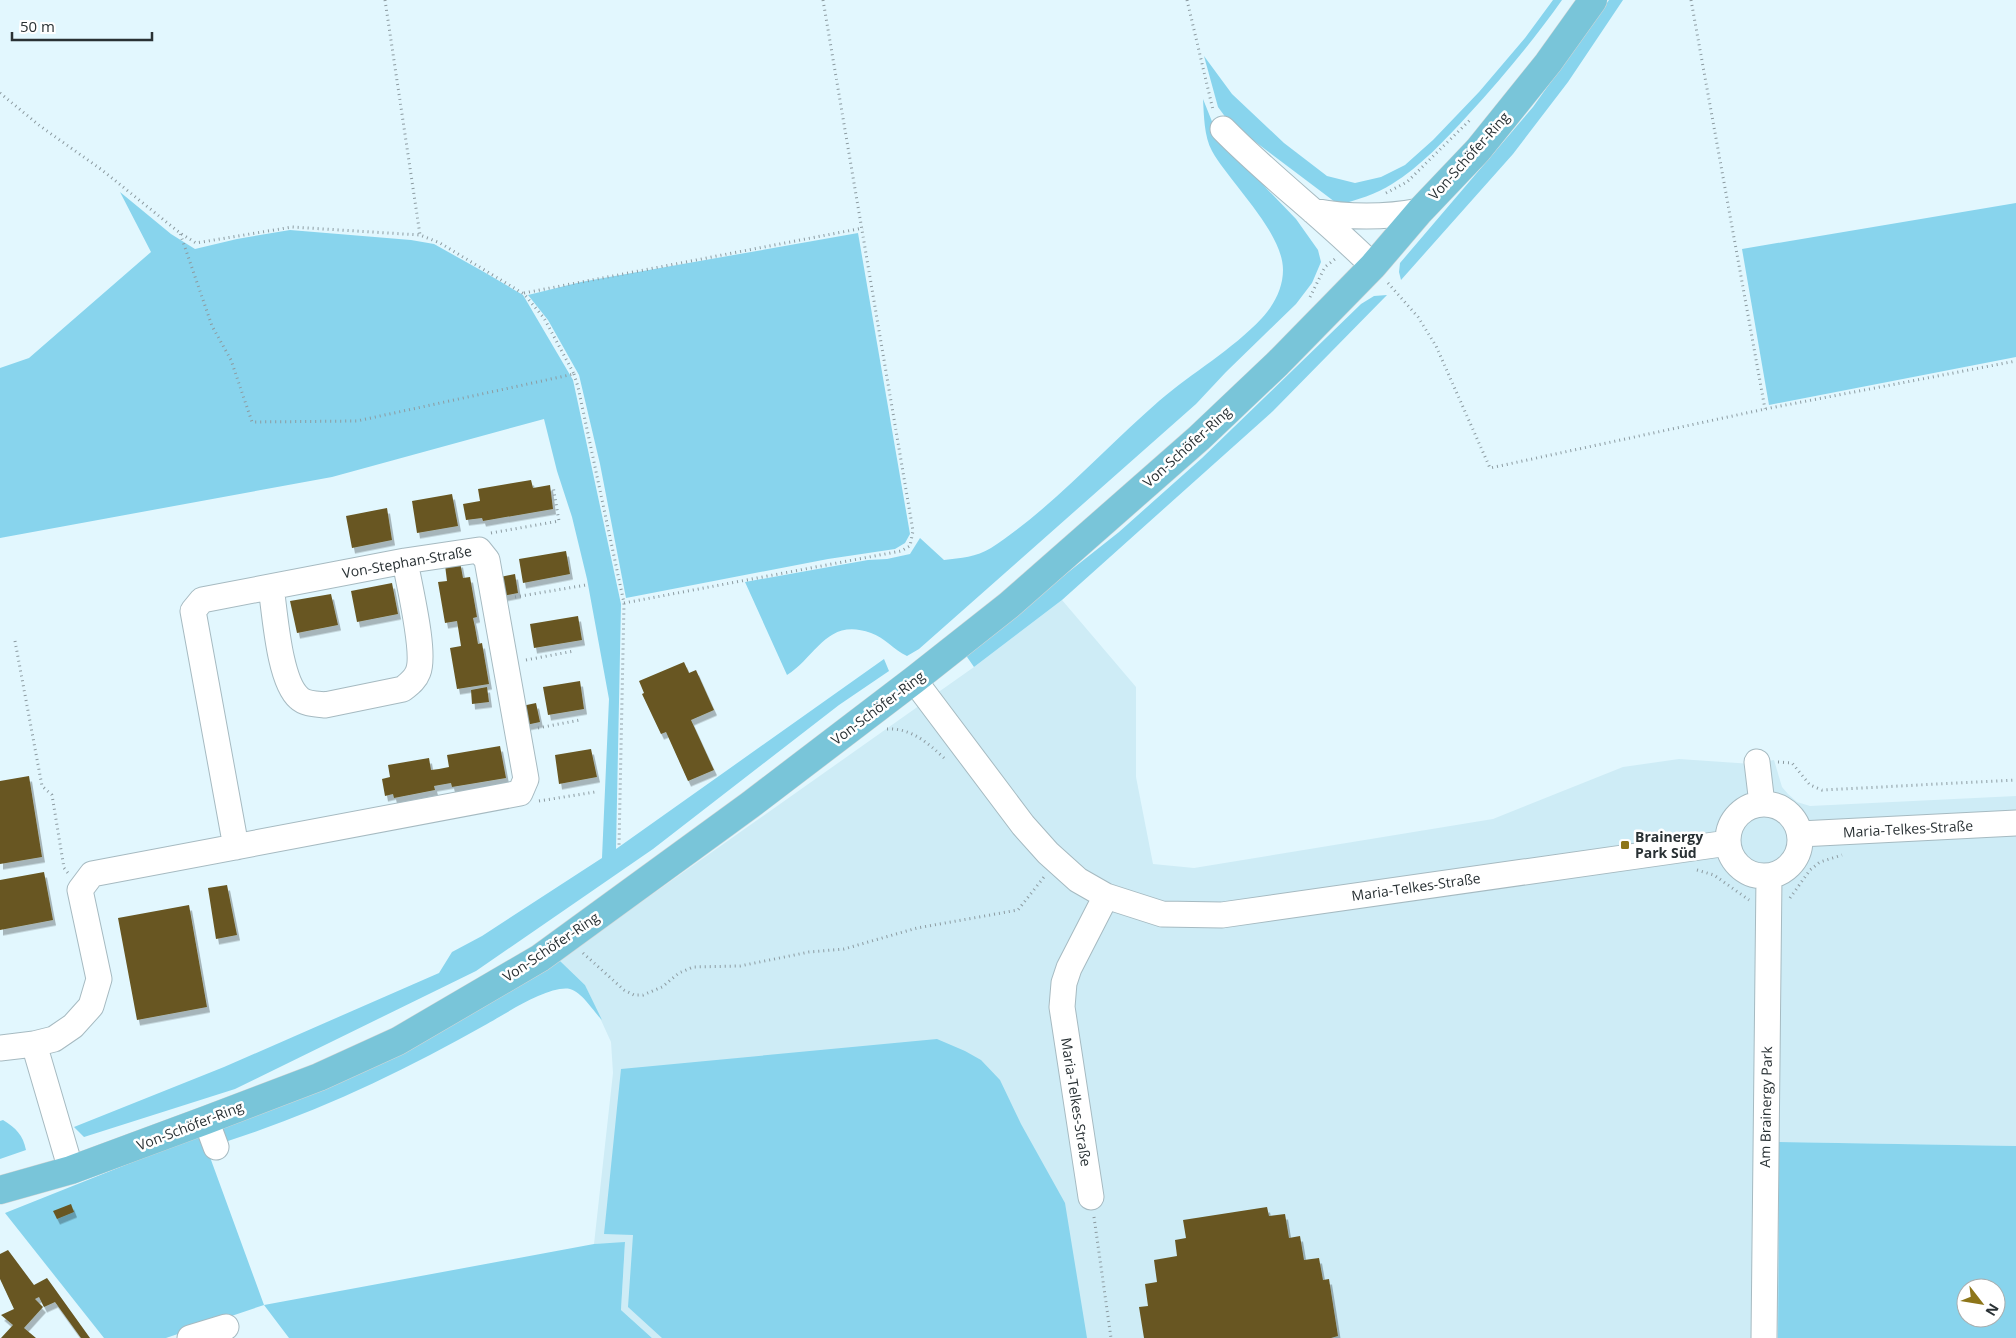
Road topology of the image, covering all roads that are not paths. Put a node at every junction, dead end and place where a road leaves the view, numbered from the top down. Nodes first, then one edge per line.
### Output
1 (1593, 0) edge
2 (1223, 129) road end
3 (1313, 211) junction
4 (1420, 211) junction
5 (1373, 266) junction
6 (405, 561) junction
7 (271, 587) junction
8 (914, 680) junction
9 (1757, 763) road end
10 (1762, 804) junction
11 (2016, 822) edge
12 (1800, 834) junction
13 (1728, 843) junction
14 (236, 846) junction
15 (1769, 876) junction
16 (1106, 896) junction
17 (34, 1044) junction
18 (0, 1048) edge
19 (206, 1120) junction
20 (216, 1147) dead end
21 (71, 1170) junction
22 (0, 1190) edge
23 (1091, 1197) road end
24 (226, 1327) dead end
25 (190, 1338) edge
26 (1764, 1338) edge

1 - 4 main road, Von-Schöfer-Ring
2 - 3 street
3 - 4 street
3 - 5 street
4 - 5 main road, Von-Schöfer-Ring
5 - 8 main road, Von-Schöfer-Ring
6 - 7 street, Von-Stephan-Straße
6 - 7 street
6 - 14 street, Von-Stephan-Straße
7 - 14 street, Von-Stephan-Straße
8 - 16 street, Maria-Telkes-Straße
8 - 19 main road, Von-Schöfer-Ring
9 - 10 street
10 - 12 street
10 - 13 street
11 - 12 street, Maria-Telkes-Straße
12 - 15 street
13 - 15 street
13 - 16 street, Maria-Telkes-Straße
14 - 17 street
15 - 26 street, Am Brainergy Park
16 - 23 street, Maria-Telkes-Straße
17 - 18 street
17 - 21 street
19 - 20 street
19 - 21 main road, Von-Schöfer-Ring
21 - 22 main road, Von-Schöfer-Ring
24 - 25 street

